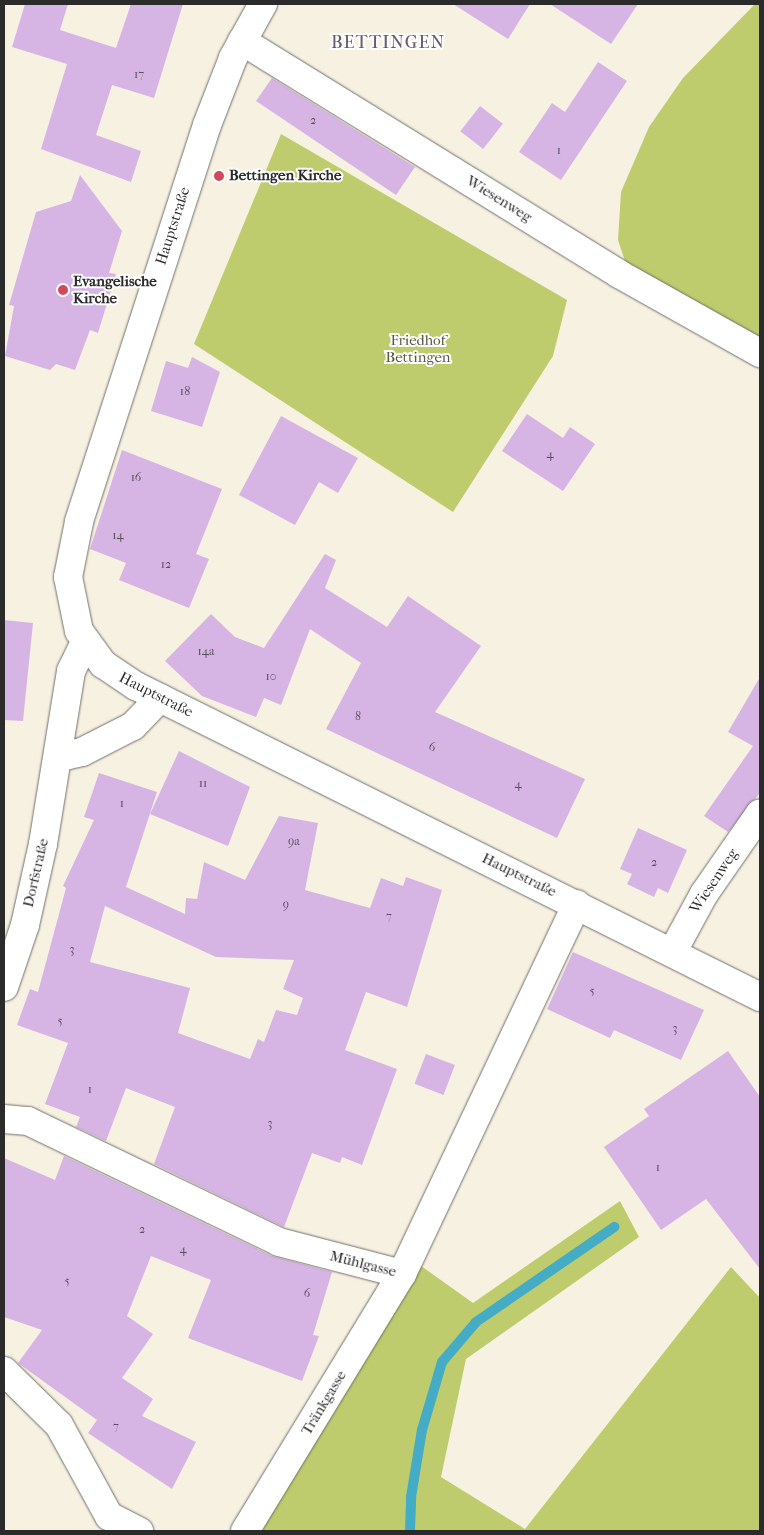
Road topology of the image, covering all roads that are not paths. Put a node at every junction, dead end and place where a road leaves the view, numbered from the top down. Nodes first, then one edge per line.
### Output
1 (263, 4) edge
2 (242, 41) junction
3 (760, 353) edge
4 (85, 642) junction
5 (160, 698) junction
6 (60, 757) junction
7 (760, 813) edge
8 (576, 904) junction
9 (673, 951) junction
10 (4, 987) edge
11 (760, 997) edge
12 (4, 1119) edge
13 (402, 1274) junction
14 (4, 1371) edge
15 (139, 1531) edge
16 (245, 1531) edge

1 - 2 street, Hauptstraße
2 - 3 street, Wiesenweg
2 - 4 street, Hauptstraße
4 - 5 street, Hauptstraße
4 - 6 street, Dorfstraße
5 - 6 street
5 - 8 street, Hauptstraße
6 - 10 street, Dorfstraße
7 - 9 street, Wiesenweg
8 - 9 street, Hauptstraße
8 - 13 street, Mühlgasse
9 - 11 street, Hauptstraße
12 - 13 street, Mühlgasse
13 - 16 street, Tränkgasse
14 - 15 street

